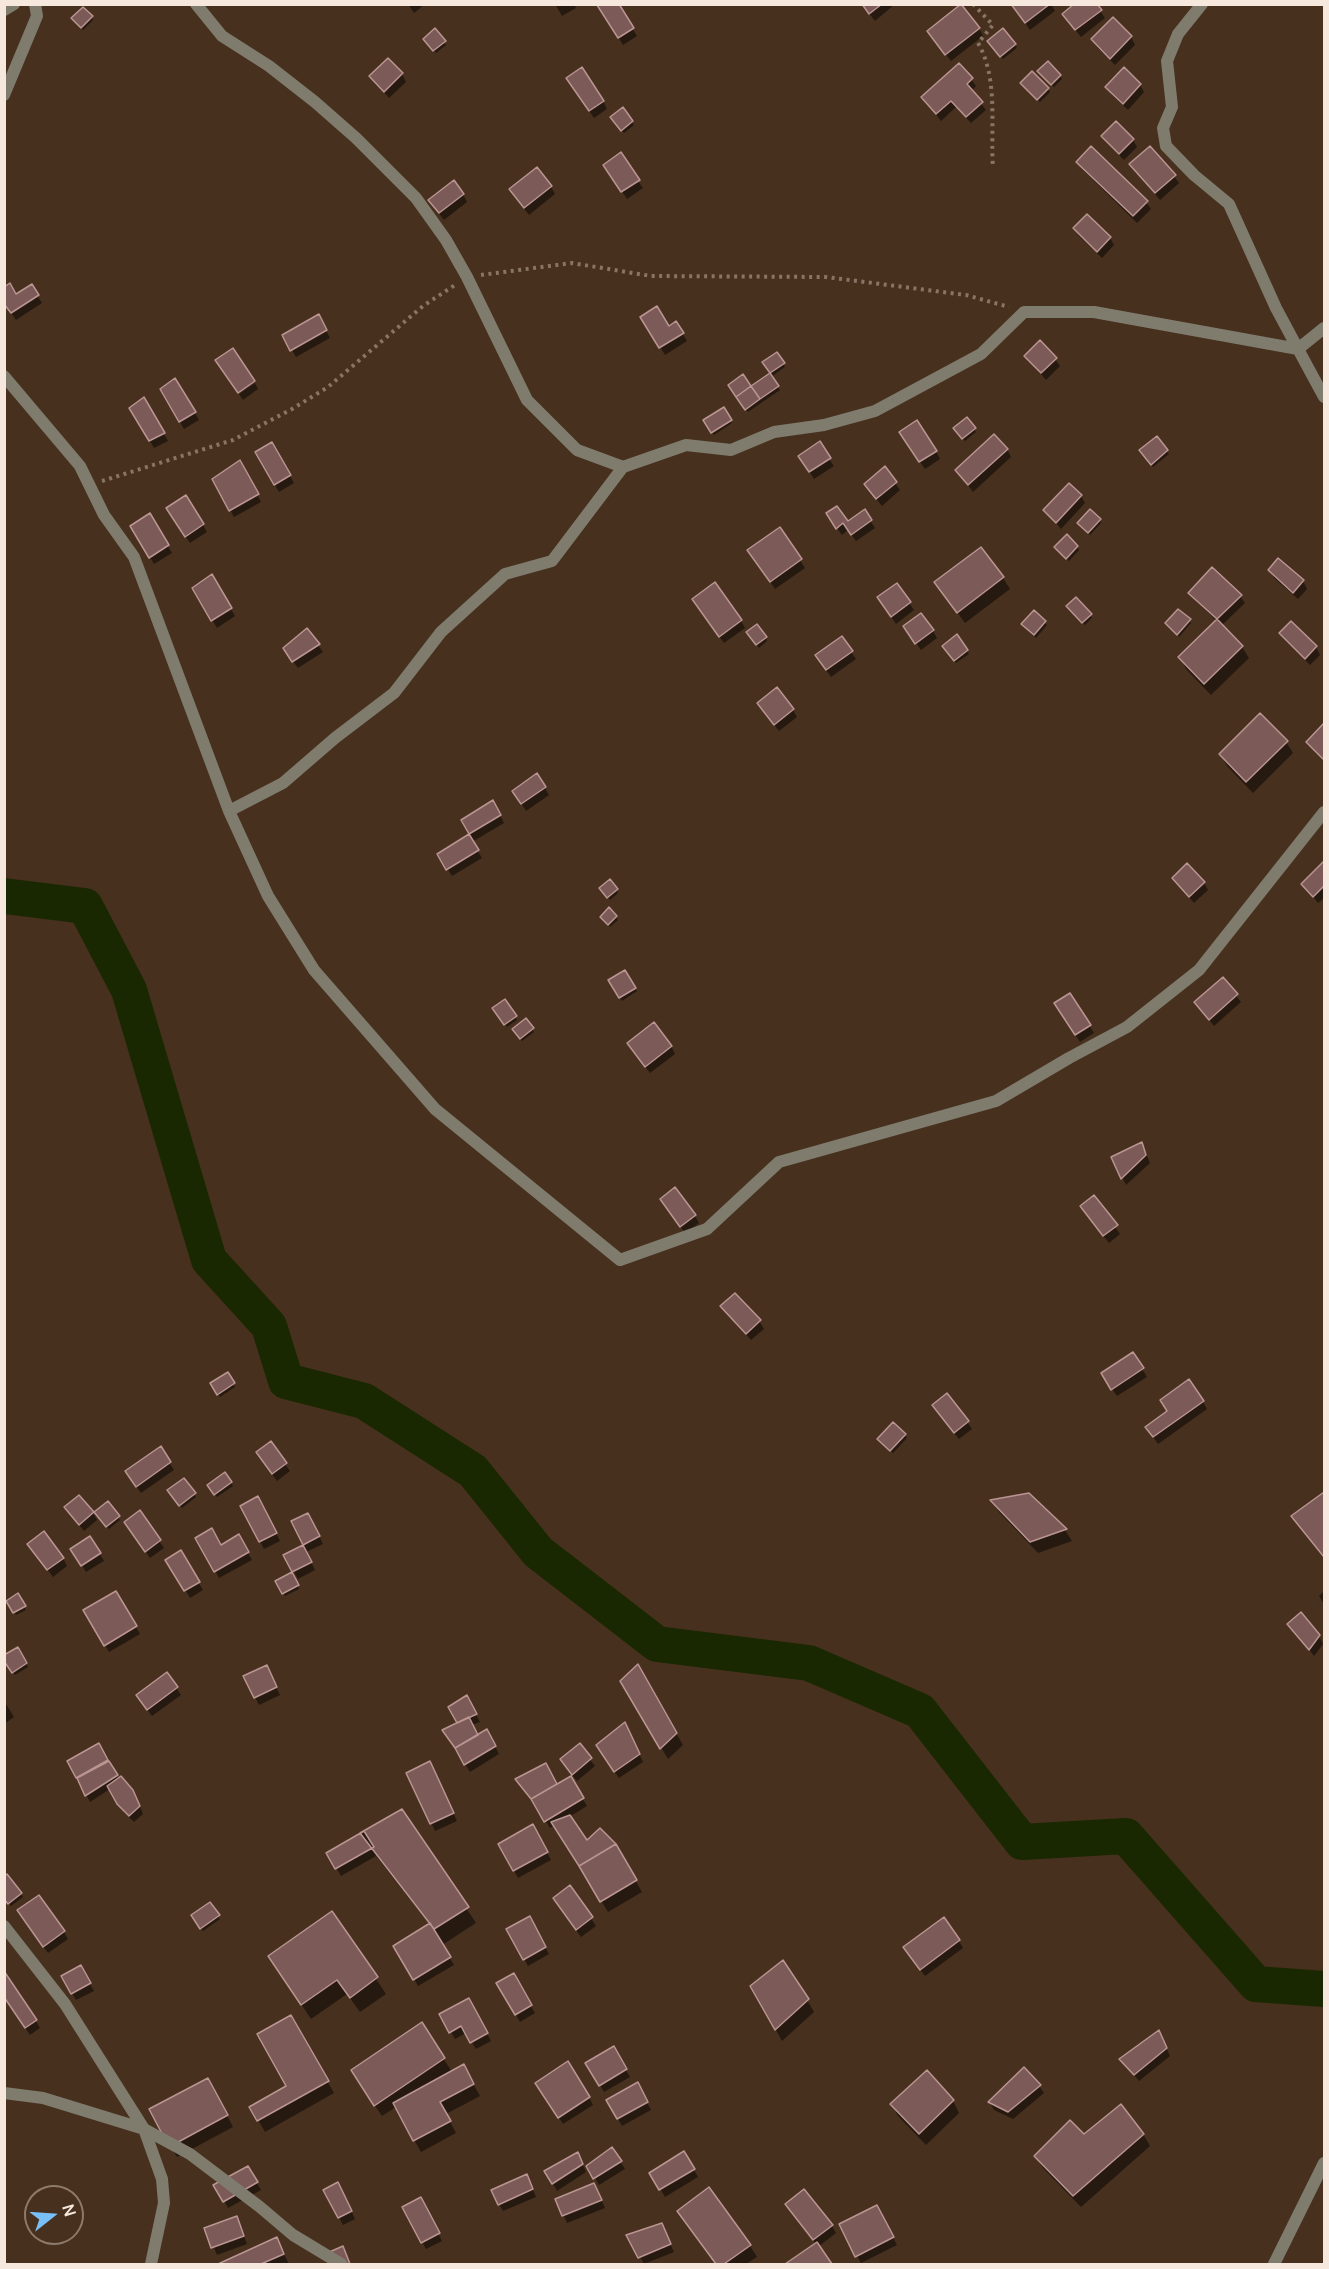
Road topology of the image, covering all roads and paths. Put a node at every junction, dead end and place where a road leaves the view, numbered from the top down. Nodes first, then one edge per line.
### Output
1 (14, 4) edge
2 (35, 4) edge
3 (196, 4) edge
4 (973, 4) edge
5 (1202, 4) edge
6 (4, 10) edge
7 (4, 95) edge
8 (993, 168) dead end
9 (467, 277) junction
10 (1024, 312) junction
11 (1324, 328) edge
12 (1298, 349) junction
13 (4, 376) edge
14 (1324, 397) edge
15 (623, 466) junction
16 (89, 485) junction
17 (229, 811) junction
18 (1324, 812) edge
19 (4, 1926) edge
20 (4, 2093) edge
21 (144, 2129) junction
22 (1324, 2163) edge
23 (151, 2265) edge
24 (341, 2265) edge
25 (1274, 2265) edge

1 - 6 street
2 - 7 street
3 - 9 street
4 - 8 path
5 - 12 street
9 - 10 path
9 - 15 street
9 - 16 path
10 - 12 street
10 - 15 street
11 - 12 street
12 - 14 street
13 - 16 street
15 - 17 street
16 - 17 street
17 - 18 street
19 - 21 street
20 - 21 street
21 - 23 street
21 - 24 street
22 - 25 street

